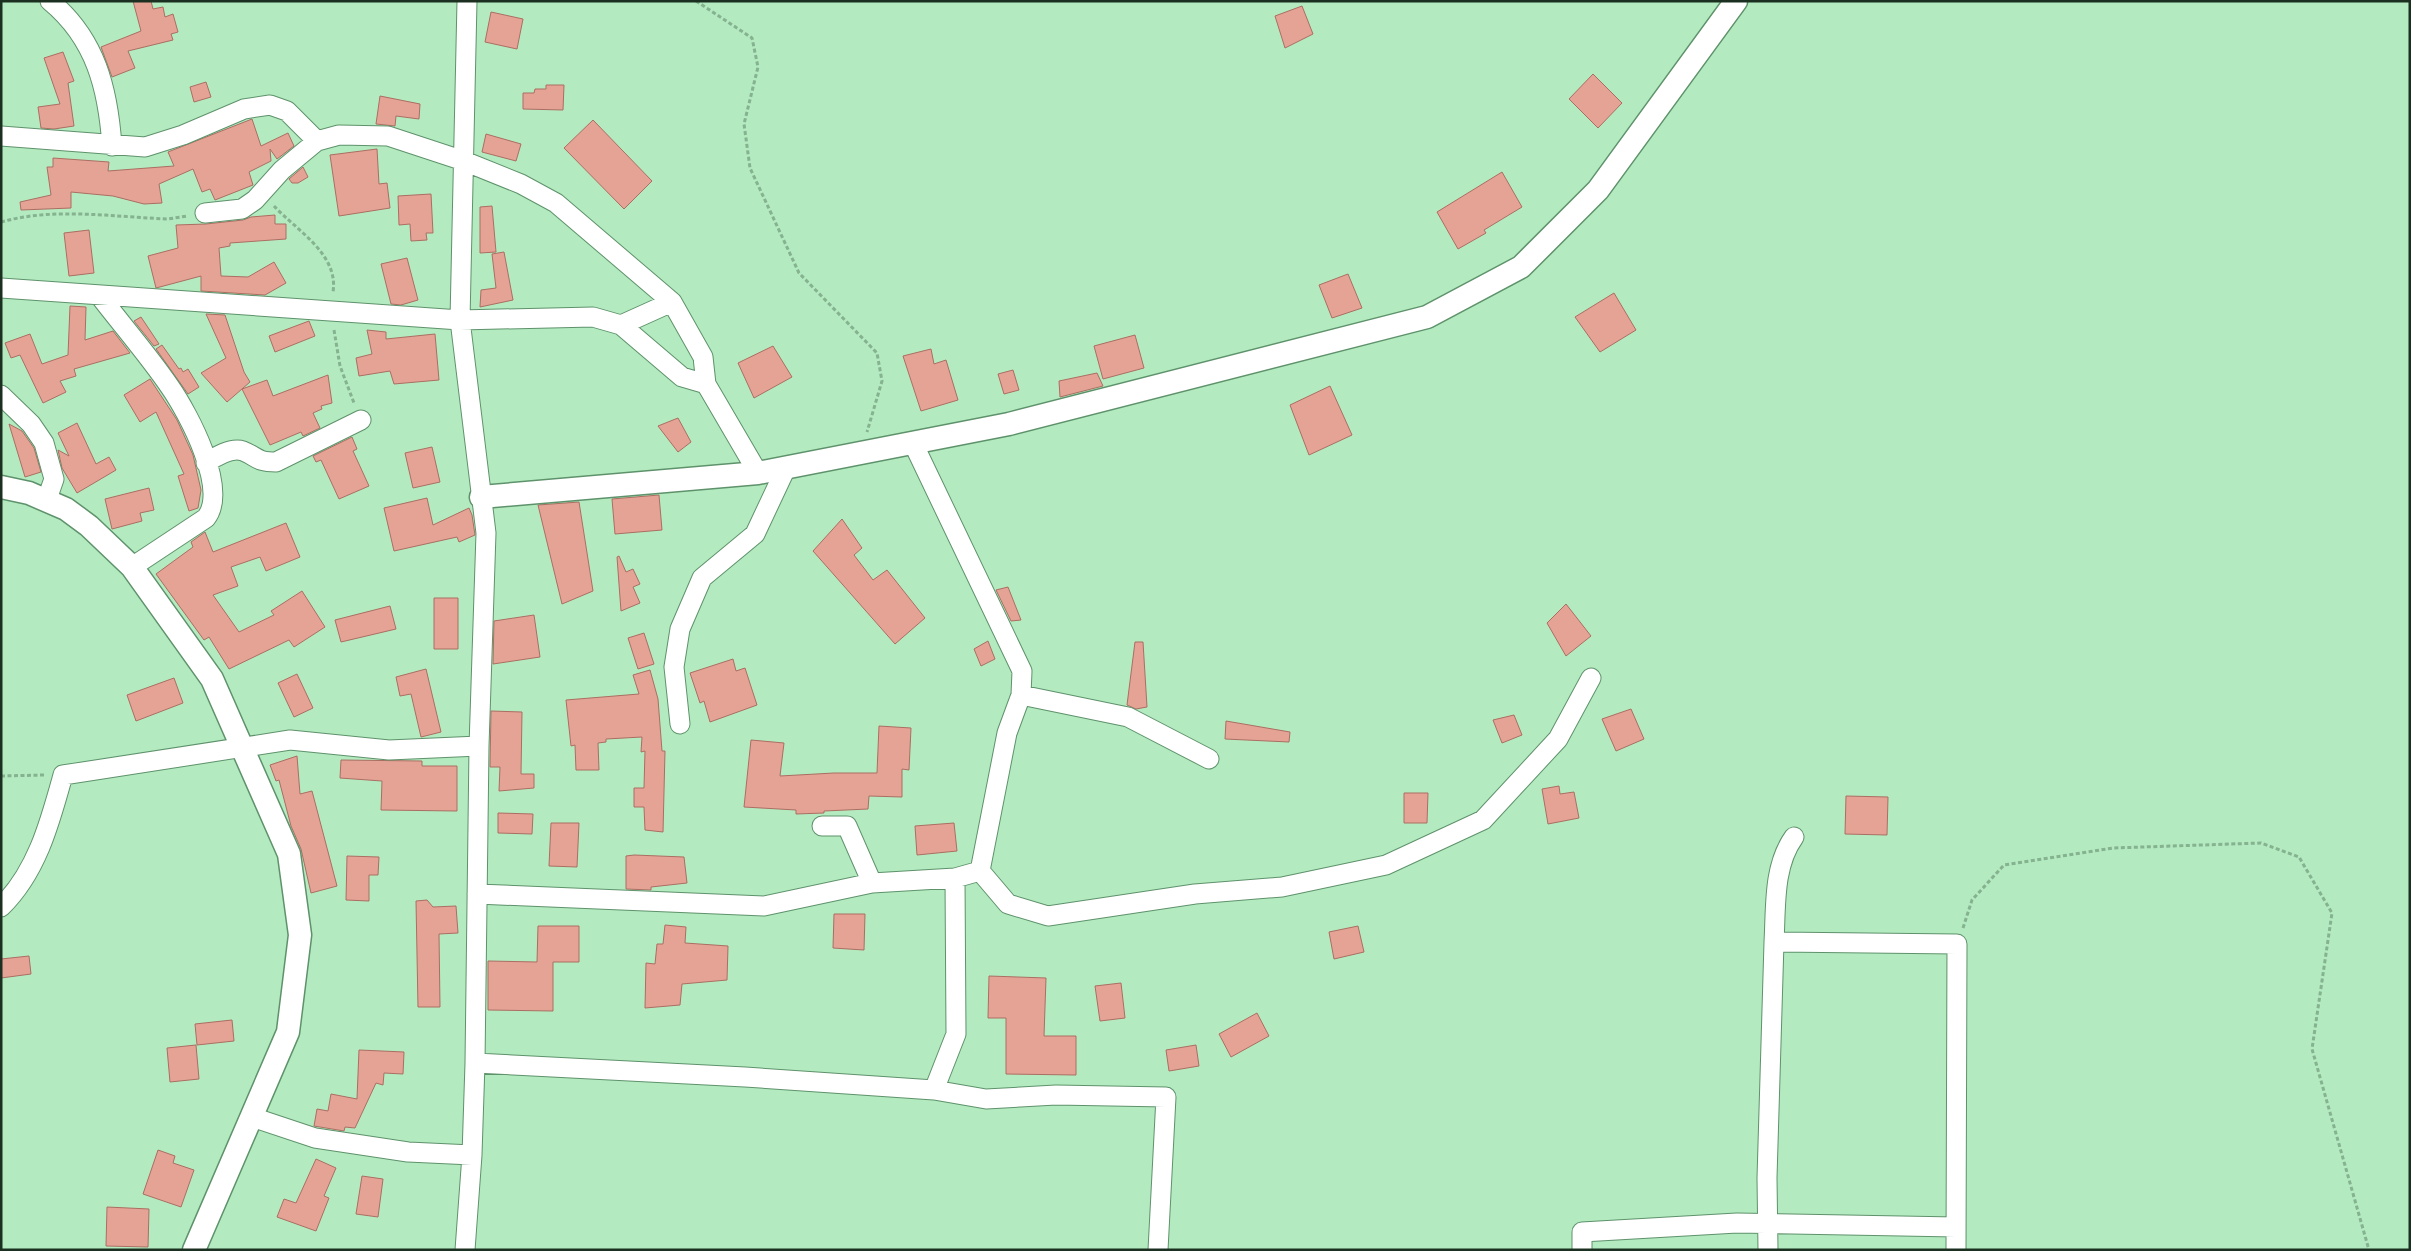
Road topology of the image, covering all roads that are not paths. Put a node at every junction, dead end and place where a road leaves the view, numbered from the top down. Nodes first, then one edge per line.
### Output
1 (50, 1) edge
2 (467, 1) edge
3 (1736, 1) edge
4 (1, 136) edge
5 (317, 141) junction
6 (112, 146) junction
7 (464, 161) junction
8 (205, 213) road end
9 (1, 288) edge
10 (99, 295) junction
11 (672, 302) junction
12 (460, 320) junction
13 (621, 325) junction
14 (706, 384) junction
15 (1, 394) edge
16 (361, 420) dead end
17 (912, 443) junction
18 (206, 463) junction
19 (786, 468) junction
20 (758, 473) junction
21 (1, 487) edge
22 (481, 497) junction
23 (47, 500) junction
24 (132, 567) junction
25 (1591, 678) dead end
26 (1021, 695) junction
27 (680, 724) dead end
28 (479, 746) junction
29 (243, 748) junction
30 (1209, 759) dead end
31 (822, 826) dead end
32 (1794, 837) dead end
33 (980, 871) junction
34 (955, 878) junction
35 (872, 883) junction
36 (477, 894) junction
37 (1, 907) edge
38 (1774, 942) junction
39 (474, 1062) junction
40 (934, 1090) junction
41 (252, 1117) junction
42 (472, 1155) junction
43 (1768, 1224) junction
44 (1956, 1227) junction
45 (194, 1250) edge
46 (465, 1250) edge
47 (1158, 1250) edge
48 (1582, 1250) edge
49 (1768, 1250) edge
50 (1956, 1250) edge

1 - 6 street
2 - 7 street
3 - 17 street
4 - 6 street
5 - 6 street
5 - 7 street
5 - 8 street
7 - 11 street
7 - 12 street
9 - 10 street
10 - 12 street
10 - 18 street
11 - 13 street
11 - 14 street
12 - 13 street
12 - 22 street
13 - 14 street
14 - 20 street
15 - 23 street
16 - 18 street
17 - 19 street
17 - 26 street
18 - 24 street
19 - 20 street
19 - 27 street
20 - 22 street
21 - 23 street
22 - 28 street
23 - 24 street
24 - 29 street
25 - 33 street
26 - 30 street
26 - 33 street
28 - 29 street
28 - 36 street
29 - 37 street
29 - 41 street
31 - 35 street
32 - 38 street
33 - 34 street
34 - 35 street
34 - 40 street
35 - 36 street
36 - 39 street
38 - 43 street
38 - 44 street
39 - 40 street
39 - 42 street
40 - 47 street
41 - 42 street
41 - 45 street
42 - 46 street
43 - 44 street
43 - 48 street
43 - 49 street
44 - 50 street

